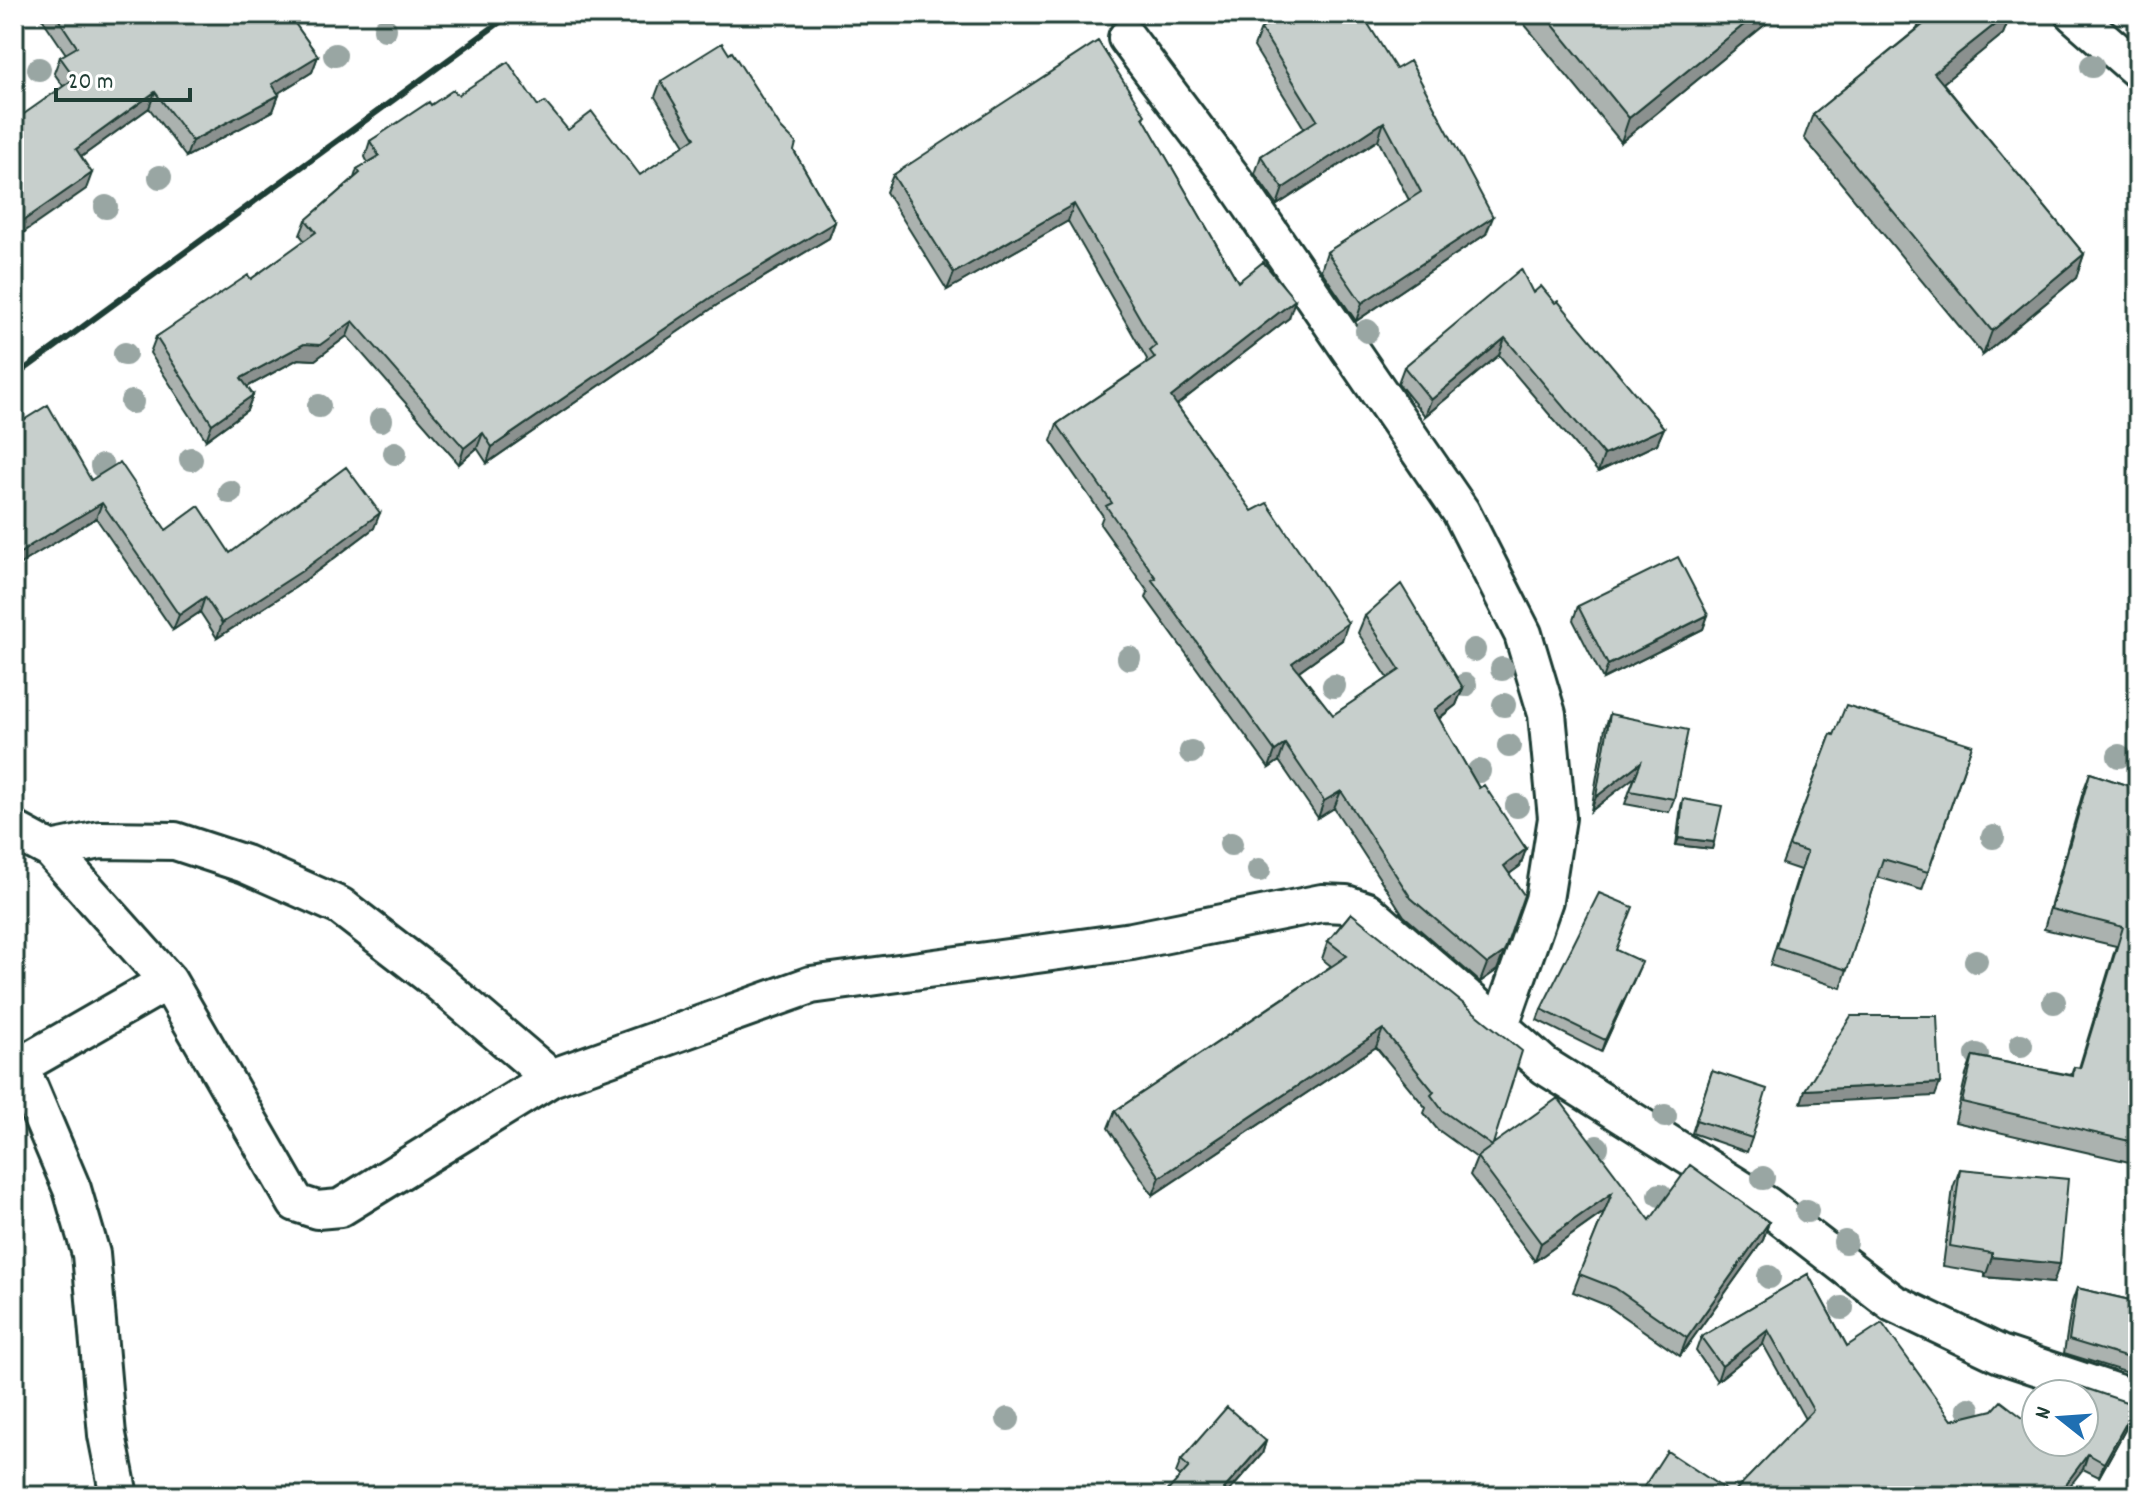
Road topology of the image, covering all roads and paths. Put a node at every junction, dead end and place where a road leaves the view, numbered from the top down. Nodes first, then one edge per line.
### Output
1 (2074, 14) edge
2 (1127, 38) dead end
3 (2138, 70) edge
4 (14, 830) edge
5 (51, 850) junction
6 (168, 981) junction
7 (1499, 1028) junction
8 (551, 1078) junction
9 (2138, 1400) edge
10 (119, 1496) edge

1 - 3 street
2 - 7 street
4 - 5 street
5 - 6 street
5 - 8 street
6 - 8 street
6 - 10 street
7 - 8 street
7 - 9 street

